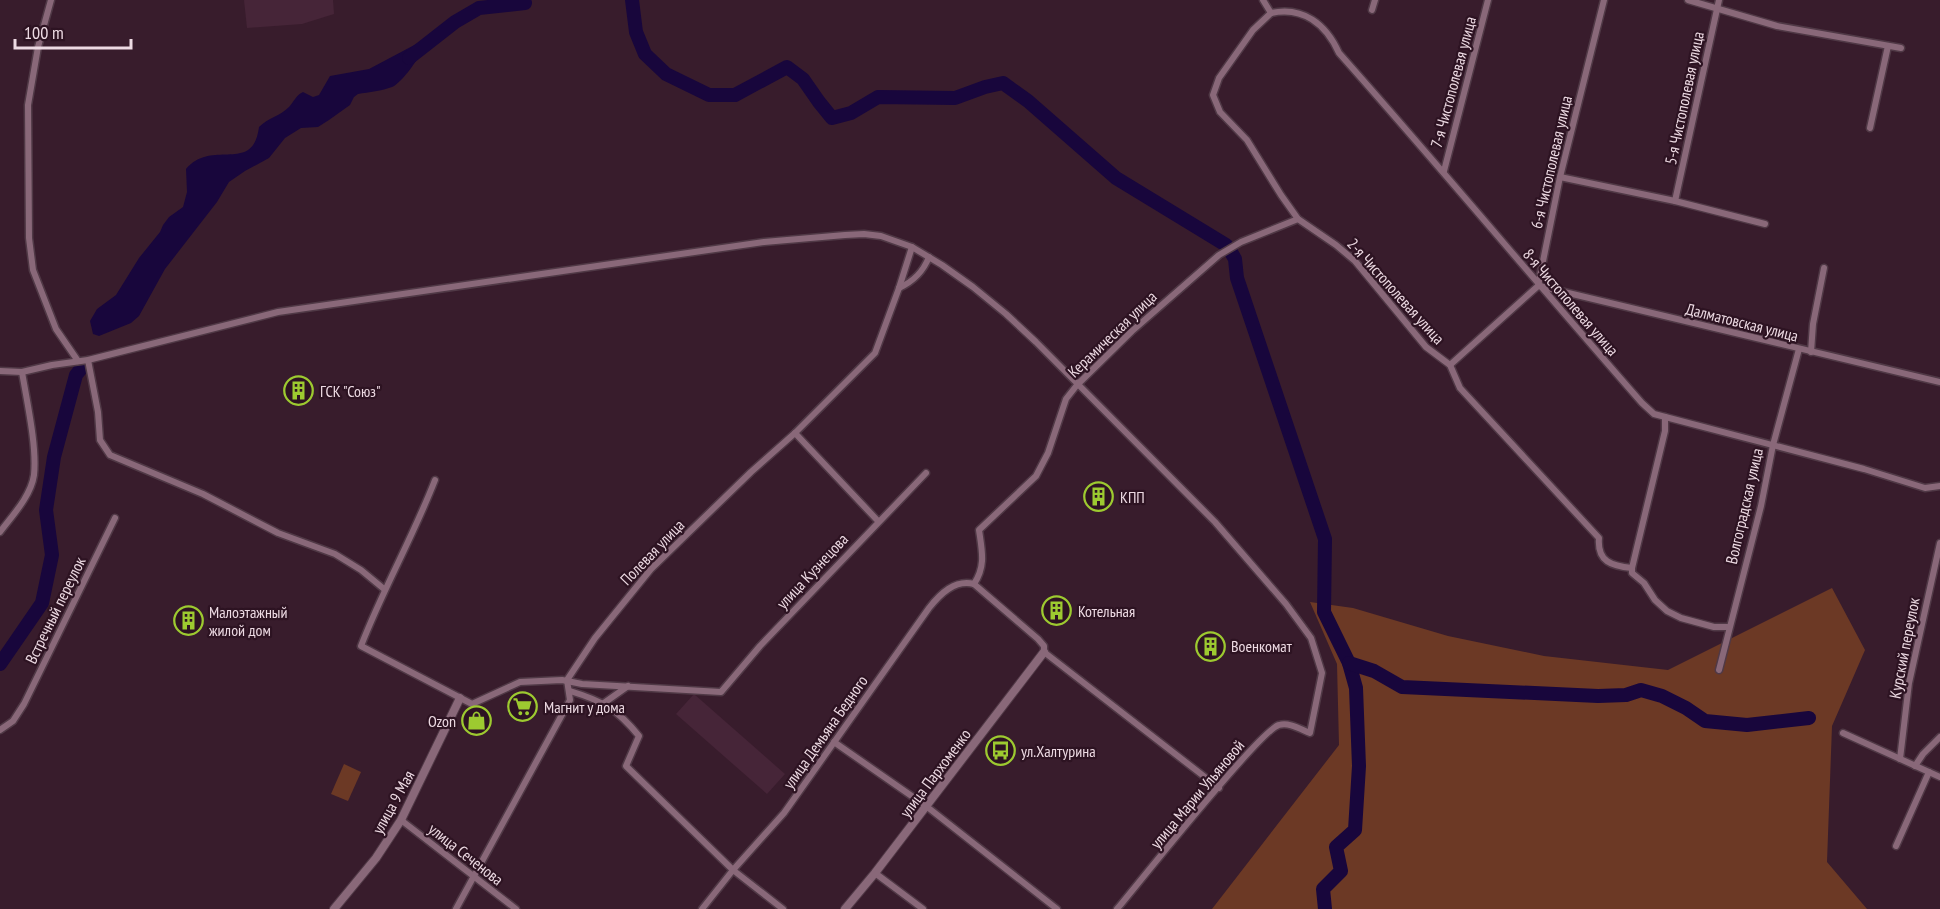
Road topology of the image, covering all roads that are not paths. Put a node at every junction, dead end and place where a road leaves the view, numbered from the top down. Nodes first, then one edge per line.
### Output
1 (51, 0) edge
2 (1263, 0) edge
3 (1375, 0) edge
4 (1488, 0) edge
5 (1604, 0) edge
6 (1688, 0) edge
7 (1719, 0) edge
8 (1717, 8) junction
9 (1372, 10) dead end
10 (1270, 13) junction
11 (1888, 46) junction
12 (1901, 48) dead end
13 (1870, 128) dead end
14 (1443, 171) junction
15 (1560, 177) junction
16 (1675, 201) junction
17 (1298, 219) junction
18 (1765, 224) dead end
19 (912, 248) junction
20 (929, 257) junction
21 (1824, 268) dead end
22 (1538, 286) junction
23 (900, 288) junction
24 (1799, 350) junction
25 (1811, 352) junction
26 (88, 360) junction
27 (78, 362) junction
28 (1450, 365) junction
29 (0, 371) edge
30 (22, 372) junction
31 (1940, 382) edge
32 (1077, 385) junction
33 (1665, 417) junction
34 (795, 433) junction
35 (1773, 445) junction
36 (926, 472) dead end
37 (435, 480) dead end
38 (1940, 486) edge
39 (115, 518) dead end
40 (878, 521) junction
41 (0, 532) edge
42 (1940, 543) edge
43 (1632, 568) junction
44 (974, 584) junction
45 (384, 589) junction
46 (1729, 627) junction
47 (1044, 652) junction
48 (1719, 670) dead end
49 (567, 680) junction
50 (628, 686) junction
51 (570, 691) junction
52 (460, 698) junction
53 (604, 702) junction
54 (0, 730) edge
55 (1843, 733) dead end
56 (1940, 737) edge
57 (834, 742) junction
58 (1900, 759) junction
59 (1916, 766) junction
60 (1929, 772) junction
61 (1940, 777) edge
62 (1219, 788) junction
63 (926, 806) junction
64 (401, 820) junction
65 (1896, 846) dead end
66 (733, 870) junction
67 (875, 873) junction
68 (474, 877) junction
69 (334, 909) edge
70 (456, 909) edge
71 (516, 909) edge
72 (702, 909) edge
73 (783, 909) edge
74 (845, 909) edge
75 (923, 909) edge
76 (1058, 909) edge
77 (1117, 909) edge

1 - 27 street
2 - 10 street
3 - 9 street
4 - 14 street, 7-я Чистополевая улица
5 - 15 street, 6-я Чистополевая улица
6 - 8 street
7 - 8 street, 5-я Чистополевая улица
8 - 11 street
8 - 16 street, 5-я Чистополевая улица
10 - 14 street, 8-я Чистополевая улица
10 - 17 street, 2-я Чистополевая улица
11 - 12 street
11 - 13 street
14 - 22 street, 8-я Чистополевая улица
15 - 16 street
15 - 22 street, 6-я Чистополевая улица
16 - 18 street
17 - 28 street, 2-я Чистополевая улица
17 - 32 street, Керамическая улица
19 - 20 street
19 - 23 street, Полевая улица
19 - 26 street
20 - 23 street
20 - 32 street
21 - 25 street
22 - 24 street, Далматовская улица
22 - 28 street
22 - 33 street, 8-я Чистополевая улица
23 - 34 street, Полевая улица
24 - 25 street, Далматовская улица
24 - 35 street, Волгоградская улица
25 - 31 street, Далматовская улица
26 - 27 street
26 - 45 street
27 - 30 street
28 - 43 street, 2-я Чистополевая улица
29 - 30 street
30 - 41 street
32 - 44 street, Керамическая улица
32 - 62 street, улица Марии Ульяновой
33 - 35 street, 8-я Чистополевая улица
33 - 43 street
34 - 40 street
34 - 49 street, Полевая улица
35 - 38 street, 8-я Чистополевая улица
35 - 46 street, Волгоградская улица
36 - 40 street, улица Кузнецова
37 - 45 street
39 - 54 street, Встречный переулок
40 - 50 street, улица Кузнецова
42 - 58 street, Курский переулок
43 - 46 street
44 - 47 street
44 - 57 street, улица Демьяна Бедного
45 - 52 street
46 - 48 street, Волгоградская улица
47 - 62 street
47 - 63 street, улица Пархоменко
49 - 50 street
49 - 51 street
49 - 52 street
50 - 53 street
51 - 53 street
51 - 68 street
52 - 64 street, улица 9 Мая
53 - 66 street
55 - 58 street
56 - 59 street
57 - 63 street
57 - 66 street, улица Демьяна Бедного
58 - 59 street
59 - 60 street
60 - 61 street
60 - 65 street
62 - 77 street, улица Марии Ульяновой
63 - 67 street, улица Пархоменко
63 - 76 street
64 - 68 street, улица Сеченова
64 - 69 street, улица 9 Мая
66 - 72 street, улица Демьяна Бедного
66 - 73 street
67 - 74 street, улица Пархоменко
67 - 75 street
68 - 70 street
68 - 71 street, улица Сеченова

